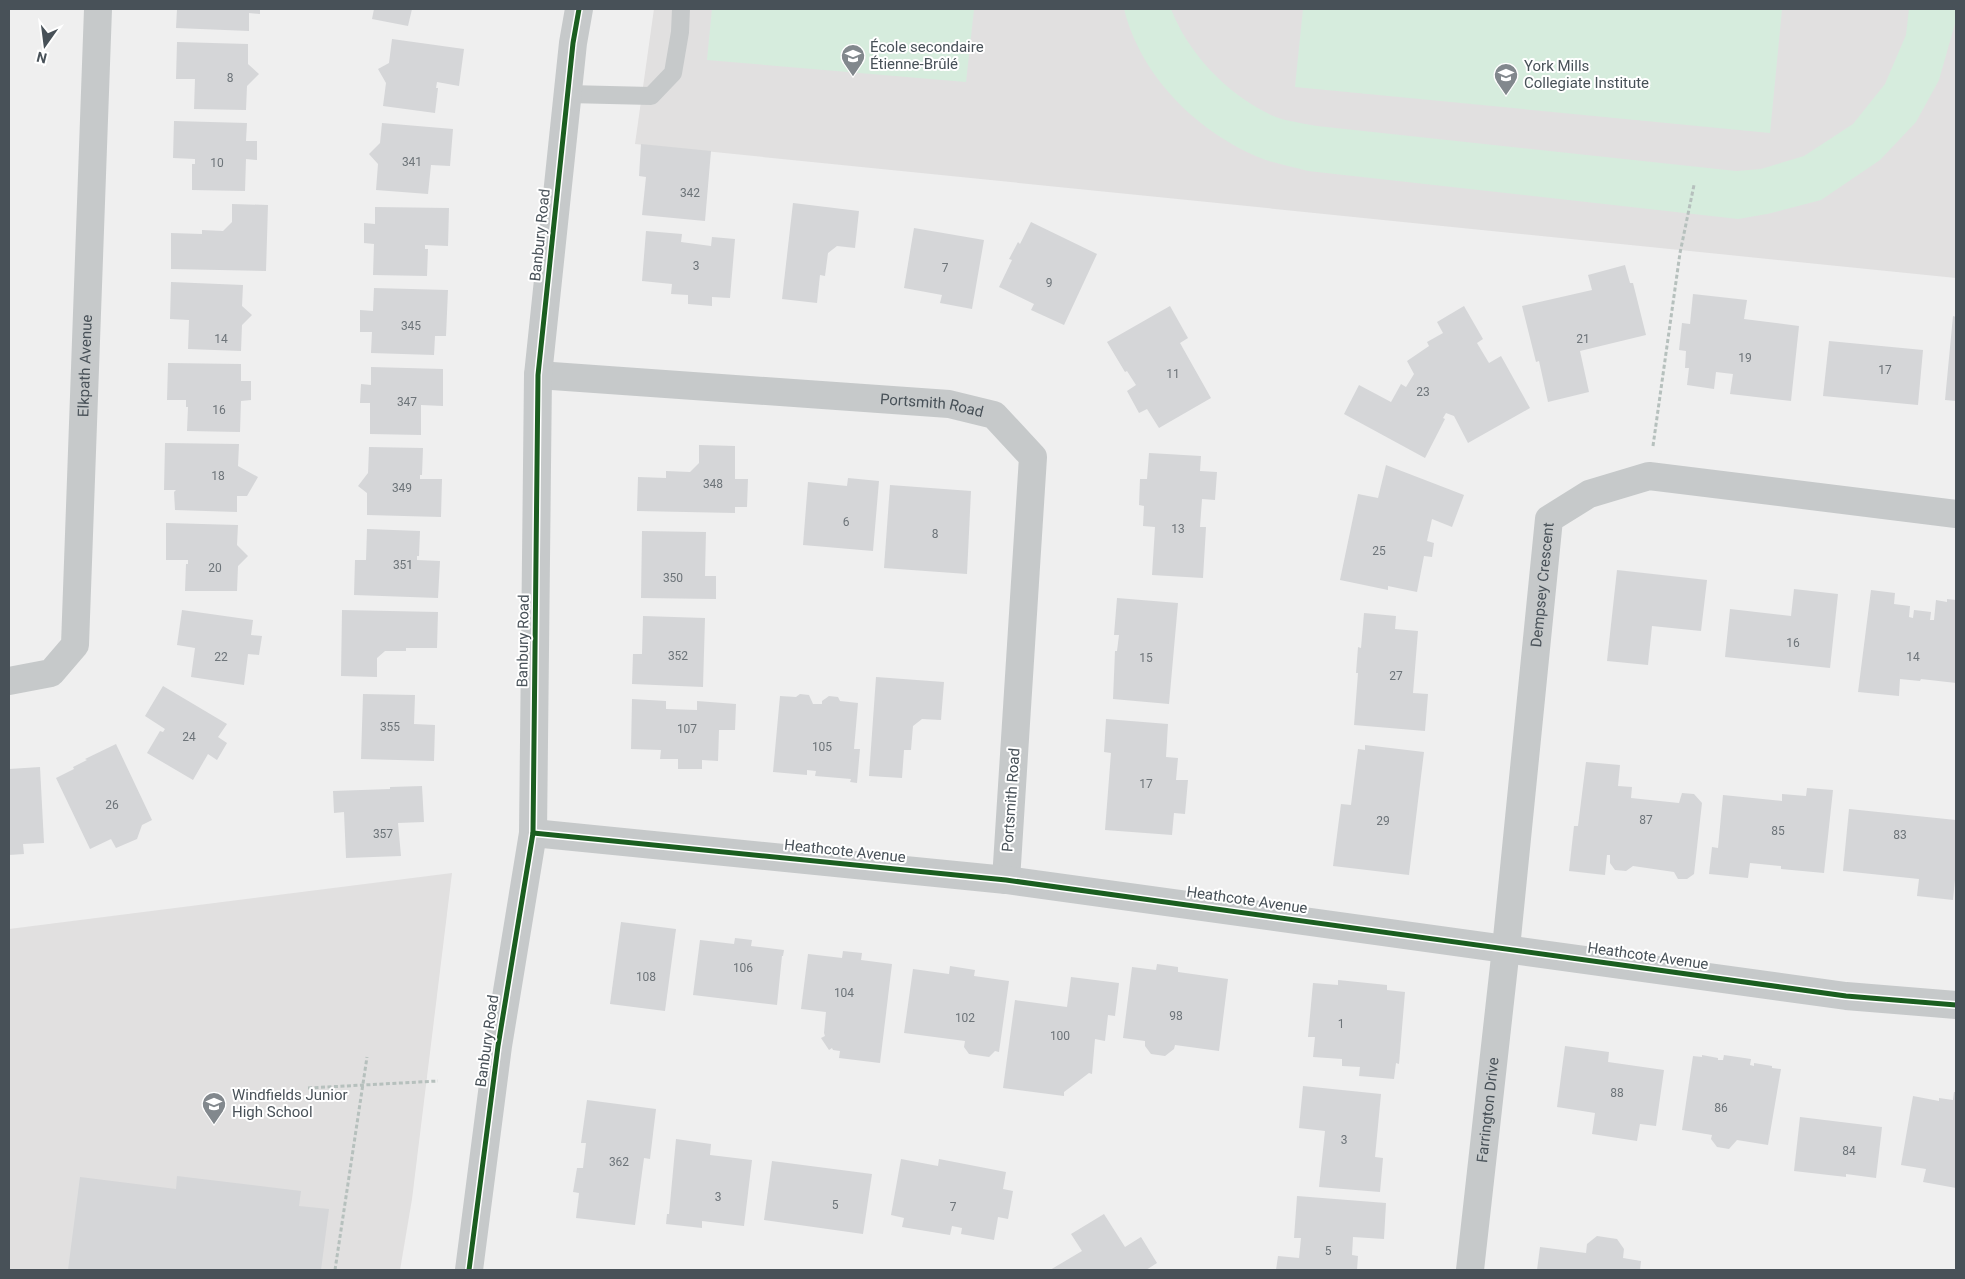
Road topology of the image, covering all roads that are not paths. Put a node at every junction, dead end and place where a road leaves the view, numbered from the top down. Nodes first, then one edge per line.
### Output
1 (98, 9) edge
2 (579, 9) edge
3 (681, 9) edge
4 (568, 94) junction
5 (538, 375) junction
6 (1956, 514) edge
7 (9, 681) edge
8 (533, 833) junction
9 (1006, 880) junction
10 (1506, 948) junction
11 (1956, 1005) edge
12 (469, 1270) edge
13 (1470, 1270) edge

1 - 7 street, Elkpath Avenue
2 - 4 street, Banbury Road
3 - 4 lane
4 - 5 street, Banbury Road
5 - 8 street, Banbury Road
5 - 9 street, Portsmith Road
6 - 10 street, Dempsey Crescent
8 - 9 street, Heathcote Avenue
8 - 12 street, Banbury Road
9 - 10 street, Heathcote Avenue
10 - 11 street, Heathcote Avenue
10 - 13 street, Farrington Drive

